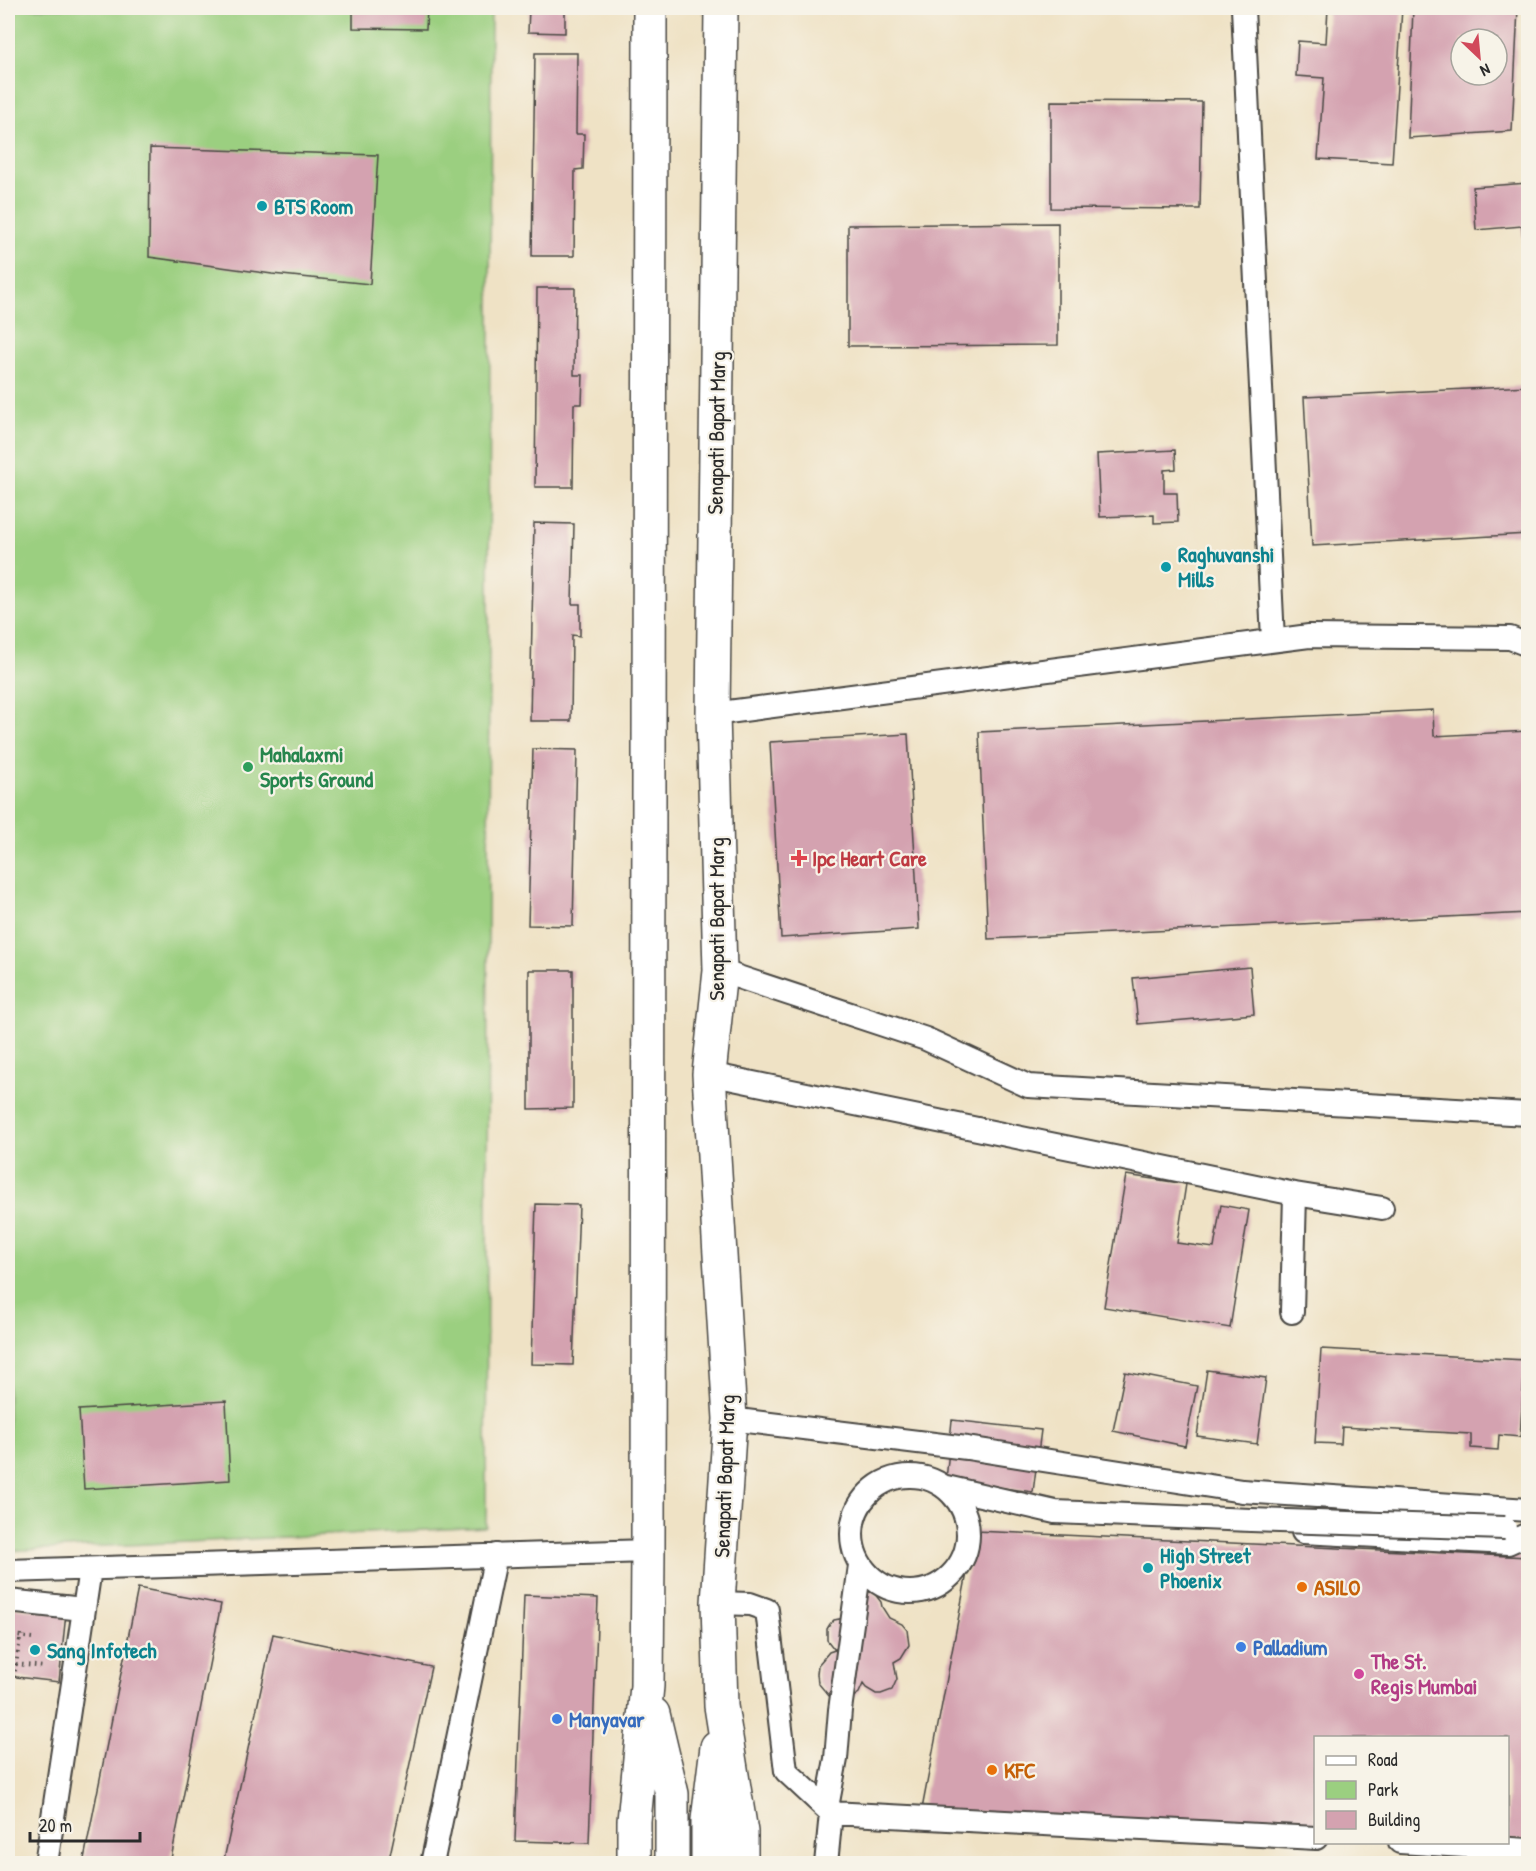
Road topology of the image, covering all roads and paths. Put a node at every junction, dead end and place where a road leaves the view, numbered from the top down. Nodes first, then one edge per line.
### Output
1 (650, 8) edge
2 (722, 8) edge
3 (1243, 8) edge
4 (1273, 640) junction
5 (1528, 645) edge
6 (713, 714) junction
7 (720, 971) junction
8 (709, 1074) junction
9 (1528, 1114) edge
10 (1295, 1194) junction
11 (1382, 1208) dead end
12 (1292, 1312) dead end
13 (730, 1419) junction
14 (946, 1487) junction
15 (1242, 1491) junction
16 (1528, 1510) edge
17 (1528, 1529) edge
18 (1528, 1534) edge
19 (648, 1551) junction
20 (496, 1555) junction
21 (860, 1566) junction
22 (90, 1569) junction
23 (8, 1570) edge
24 (8, 1601) edge
25 (718, 1603) junction
26 (83, 1609) junction
27 (21, 1628) dead end
28 (20, 1637) junction
29 (32, 1638) dead end
30 (8, 1641) edge
31 (16, 1664) junction
32 (49, 1667) dead end
33 (14, 1677) dead end
34 (647, 1686) junction
35 (721, 1706) junction
36 (831, 1813) junction
37 (1314, 1838) edge
38 (1432, 1844) edge
39 (1528, 1850) edge
40 (46, 1863) edge
41 (432, 1863) edge
42 (634, 1863) edge
43 (672, 1863) edge
44 (708, 1863) edge
45 (741, 1863) edge
46 (826, 1863) edge

1 - 19 main road
2 - 6 main road, Senapati Bapat Marg
3 - 4 lane
4 - 5 lane
4 - 6 lane
6 - 7 main road, Senapati Bapat Marg
7 - 8 main road, Senapati Bapat Marg
7 - 9 lane
8 - 10 lane
8 - 13 main road, Senapati Bapat Marg
10 - 11 lane
10 - 12 lane
13 - 15 lane
13 - 25 main road, Senapati Bapat Marg
14 - 17 lane, bridge
14 - 21 lane
14 - 21 lane
15 - 16 lane
15 - 18 lane
19 - 20 lane
19 - 34 main road
20 - 22 lane
20 - 41 lane
21 - 36 lane
22 - 23 lane
22 - 26 lane
24 - 26 lane
25 - 35 main road, Senapati Bapat Marg
25 - 36 lane
26 - 40 lane
27 - 28 path
28 - 29 path
28 - 30 path
28 - 31 path
31 - 32 path
31 - 33 path
34 - 42 main road
34 - 43 main road
35 - 44 main road
35 - 45 main road, Senapati Bapat Marg
36 - 37 lane
36 - 46 lane
38 - 39 lane

